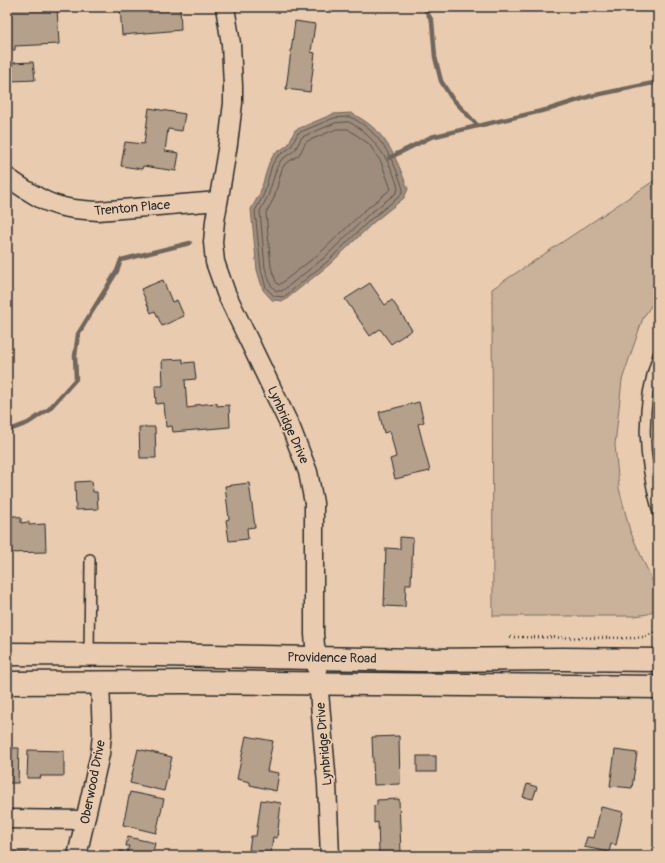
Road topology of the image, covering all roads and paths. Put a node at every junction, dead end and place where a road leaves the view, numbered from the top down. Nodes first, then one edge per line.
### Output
1 (225, 7) edge
2 (7, 177) edge
3 (218, 201) junction
4 (658, 355) edge
5 (658, 513) edge
6 (90, 559) dead end
7 (658, 631) edge
8 (510, 636) dead end
9 (7, 654) edge
10 (89, 655) junction
11 (315, 658) junction
12 (658, 660) edge
13 (658, 672) edge
14 (7, 683) edge
15 (100, 683) junction
16 (318, 683) junction
17 (613, 687) junction
18 (658, 687) edge
19 (7, 818) edge
20 (86, 820) junction
21 (77, 856) edge
22 (330, 856) edge

1 - 3 street, Lynbridge Drive
2 - 3 street, Trenton Place
3 - 11 street, Lynbridge Drive
4 - 5 lane
6 - 10 lane
7 - 8 path
9 - 10 main road, Providence Road
10 - 11 main road, Providence Road
11 - 12 main road, Providence Road
11 - 16 street, Lynbridge Drive
13 - 17 main road
14 - 15 main road, Providence Road
15 - 16 main road, Providence Road
15 - 20 street, Oberwood Drive
16 - 17 main road, Providence Road
16 - 22 street, Lynbridge Drive
17 - 18 main road, Providence Road
19 - 20 street
20 - 21 street, Oberwood Drive

